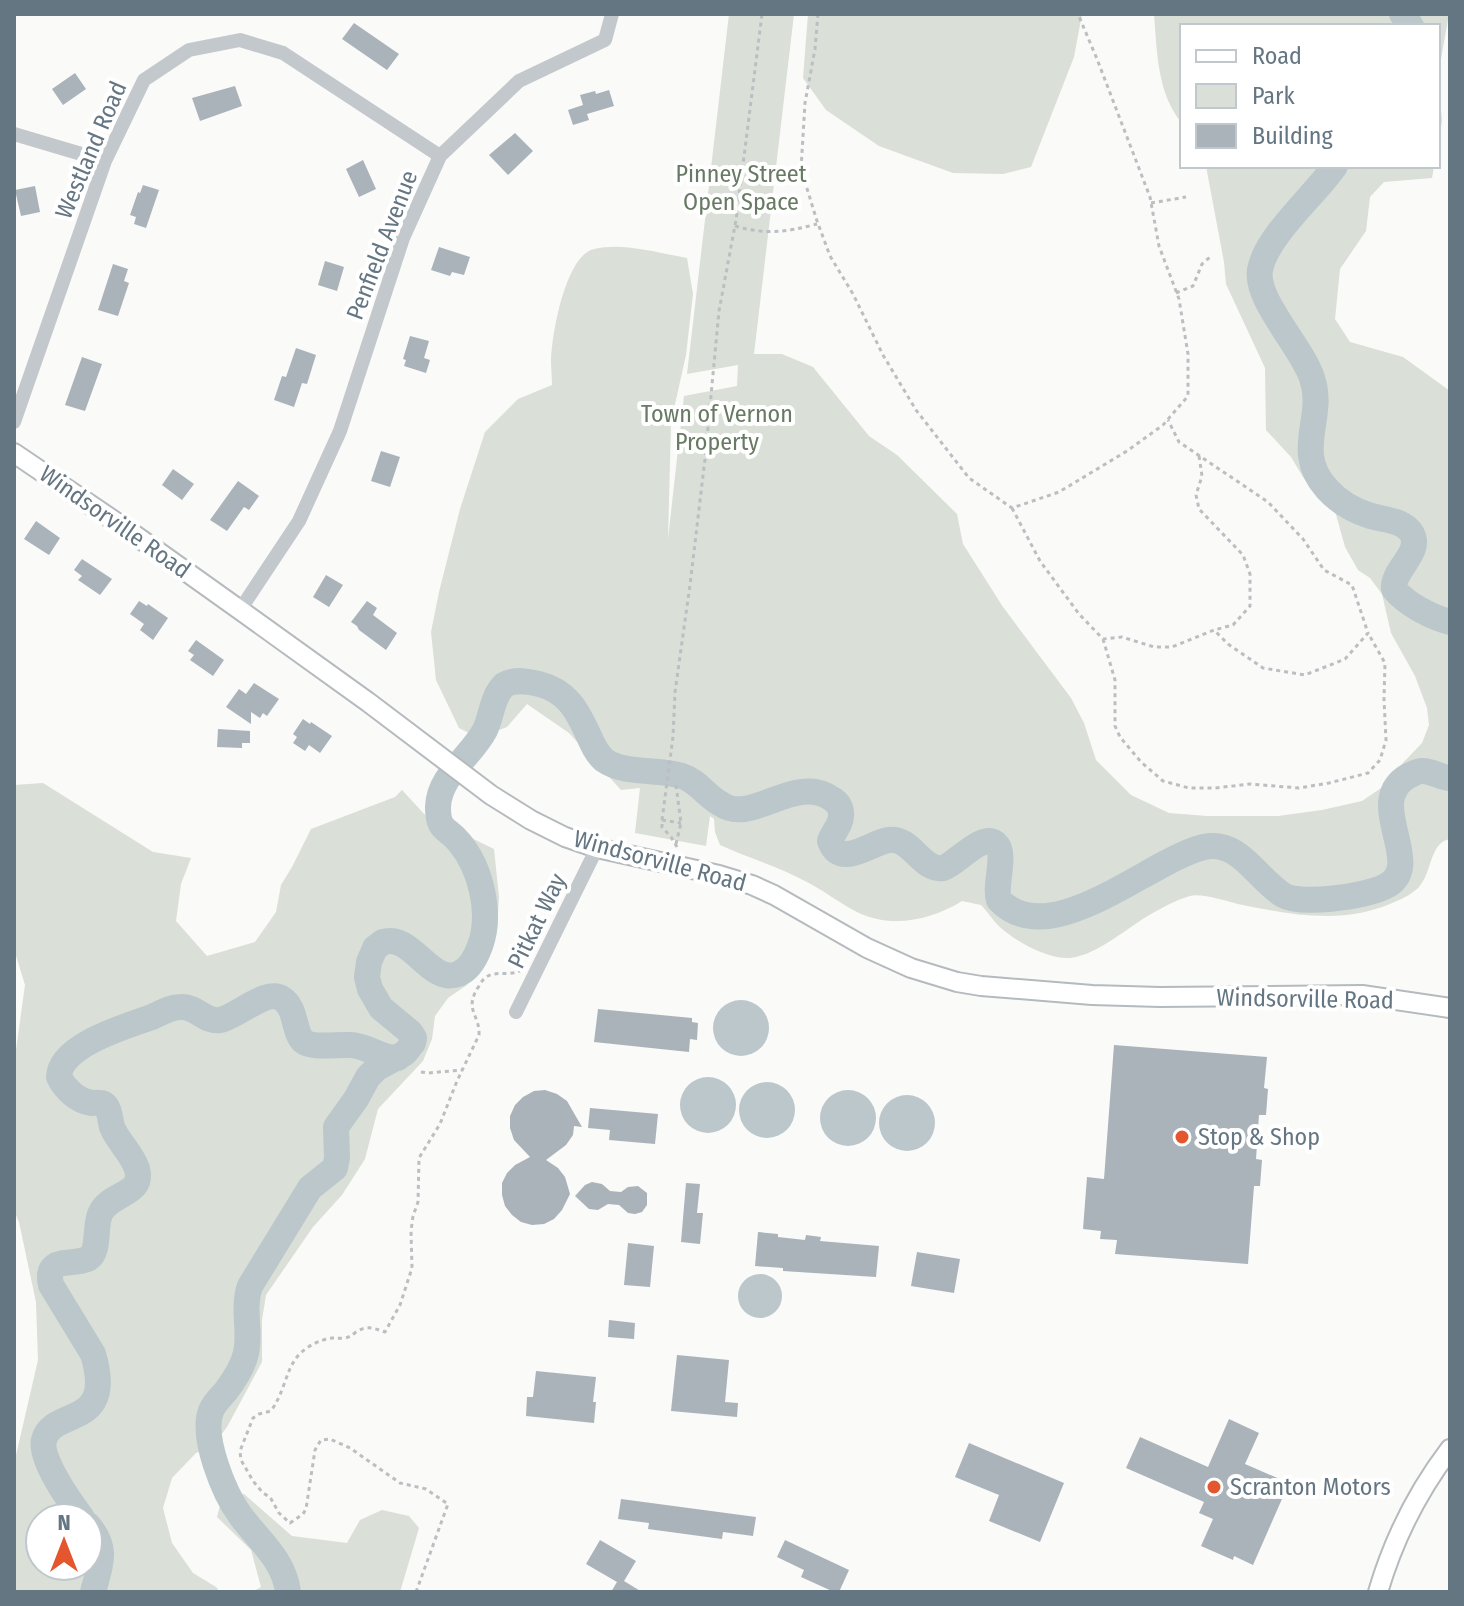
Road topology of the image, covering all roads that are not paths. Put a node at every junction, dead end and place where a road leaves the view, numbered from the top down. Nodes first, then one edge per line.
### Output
1 (612, 14) edge
2 (14, 134) edge
3 (440, 156) junction
4 (105, 161) junction
5 (14, 422) edge
6 (14, 453) edge
7 (240, 610) junction
8 (597, 848) junction
9 (1450, 1008) edge
10 (516, 1012) dead end
11 (1450, 1449) edge
12 (1378, 1592) edge

1 - 3 street, Penfield Avenue
2 - 4 street
3 - 4 street, Westland Road
3 - 7 street, Penfield Avenue
4 - 5 street, Westland Road
6 - 7 main road, Windsorville Road
7 - 8 main road, Windsorville Road
8 - 9 main road, Windsorville Road
8 - 10 street, Pitkat Way
11 - 12 main road

